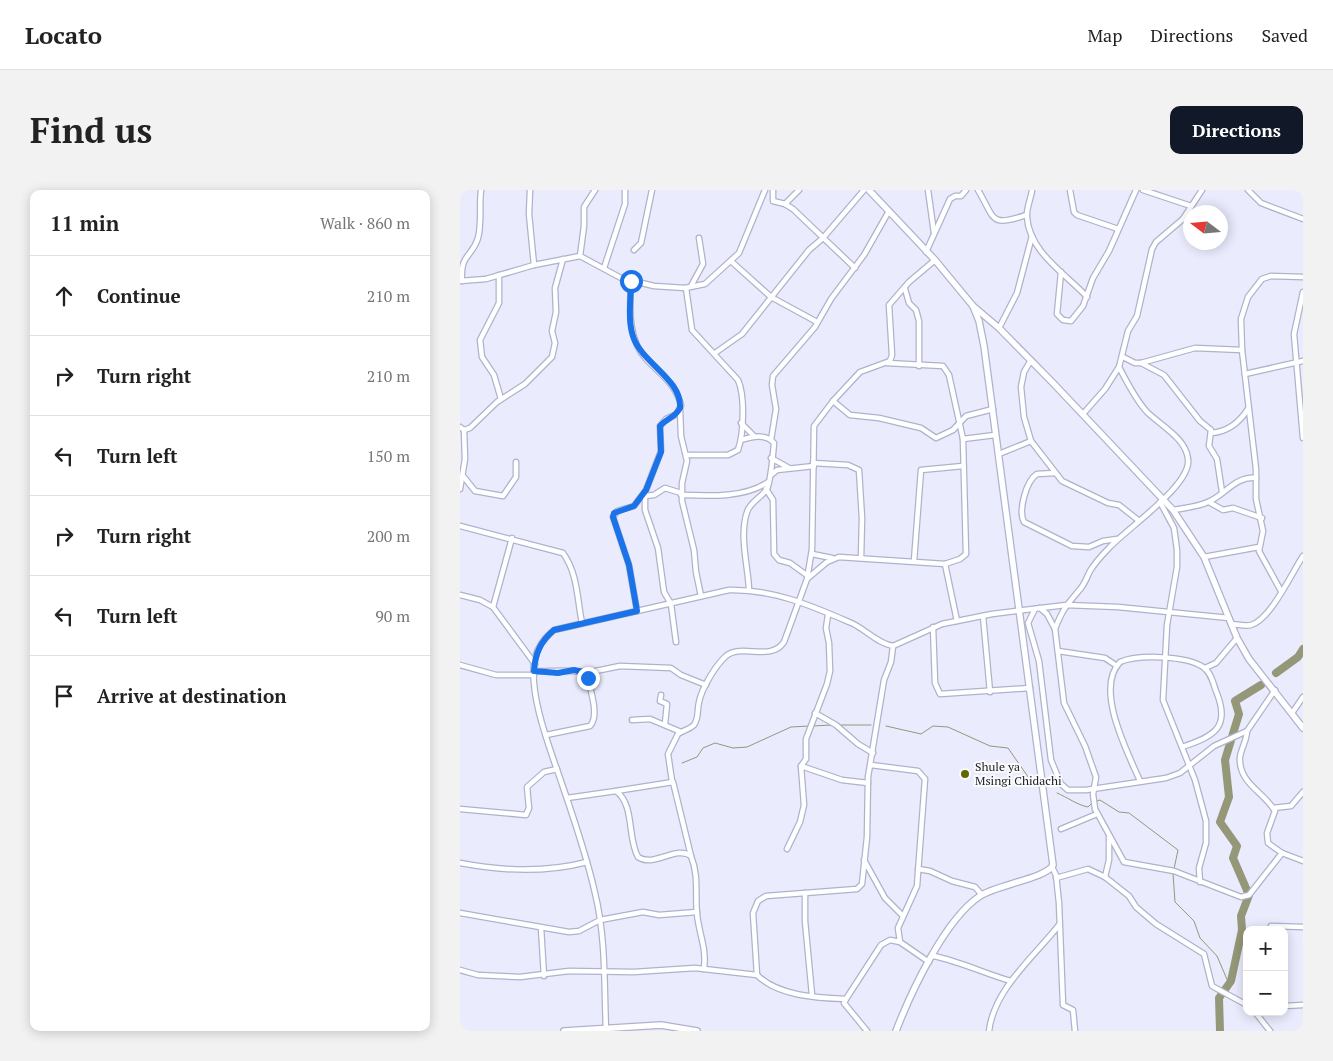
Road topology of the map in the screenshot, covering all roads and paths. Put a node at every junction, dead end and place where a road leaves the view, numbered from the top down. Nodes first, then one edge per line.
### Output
1 (481, 190) edge
2 (530, 190) edge
3 (595, 190) edge
4 (625, 190) edge
5 (652, 190) edge
6 (765, 190) edge
7 (773, 190) edge
8 (799, 190) edge
9 (864, 190) edge
10 (869, 190) edge
11 (928, 190) edge
12 (966, 190) edge
13 (978, 190) edge
14 (1032, 190) edge
15 (1070, 190) edge
16 (1136, 190) edge
17 (1143, 190) edge
18 (1202, 190) edge
19 (1248, 190) edge
20 (1256, 190) edge
21 (1254, 196) junction
22 (786, 204) junction
23 (1188, 205) edge
24 (1192, 205) edge
25 (889, 211) junction
26 (1026, 215) junction
27 (1183, 217) edge
28 (1303, 218) edge
29 (1118, 229) junction
30 (934, 234) junction
31 (1032, 236) junction
32 (699, 238) dead end
33 (824, 238) junction
34 (634, 250) dead end
35 (926, 252) junction
36 (580, 256) junction
37 (563, 259) junction
38 (935, 260) junction
39 (732, 262) junction
40 (534, 266) junction
41 (604, 268) junction
42 (855, 268) junction
43 (1061, 272) junction
44 (499, 275) junction
45 (1303, 277) edge
46 (461, 281) edge
47 (631, 281) junction
48 (688, 287) junction
49 (905, 289) junction
50 (1303, 292) edge
51 (1087, 297) junction
52 (772, 298) junction
53 (973, 306) junction
54 (817, 322) junction
55 (999, 328) junction
56 (1242, 350) junction
57 (715, 353) junction
58 (1123, 357) junction
59 (1031, 360) junction
60 (1303, 361) edge
61 (1295, 362) junction
62 (887, 363) junction
63 (1141, 363) junction
64 (919, 366) junction
65 (1119, 367) junction
66 (1245, 374) junction
67 (501, 399) junction
68 (833, 400) junction
69 (680, 408) junction
70 (1249, 408) junction
71 (993, 409) junction
72 (1083, 414) junction
73 (671, 418) junction
74 (680, 423) junction
75 (741, 423) junction
76 (960, 424) junction
77 (462, 428) edge
78 (1211, 433) junction
79 (995, 435) junction
80 (754, 436) junction
81 (1303, 438) edge
82 (963, 439) junction
83 (740, 440) junction
84 (771, 440) junction
85 (1031, 442) junction
86 (999, 454) junction
87 (687, 455) junction
88 (771, 458) junction
89 (516, 462) dead end
90 (814, 465) junction
91 (963, 466) junction
92 (790, 468) junction
93 (1055, 473) junction
94 (771, 475) junction
95 (463, 476) junction
96 (1256, 478) junction
97 (770, 482) junction
98 (460, 489) edge
99 (766, 489) junction
100 (646, 490) junction
101 (1222, 492) junction
102 (681, 494) junction
103 (645, 496) junction
104 (1161, 501) junction
105 (1209, 502) junction
106 (1173, 510) junction
107 (1262, 518) junction
108 (1138, 520) junction
109 (460, 526) edge
110 (512, 538) junction
111 (1118, 539) junction
112 (1259, 547) junction
113 (812, 554) junction
114 (1303, 556) edge
115 (1204, 557) junction
116 (832, 558) junction
117 (860, 558) junction
118 (914, 561) junction
119 (945, 564) junction
120 (807, 578) junction
121 (749, 590) junction
122 (1281, 591) junction
123 (460, 596) edge
124 (701, 596) junction
125 (799, 601) junction
126 (670, 604) junction
127 (1066, 605) junction
128 (493, 607) junction
129 (1037, 608) junction
130 (637, 611) junction
131 (1018, 611) junction
132 (1170, 611) junction
133 (828, 615) junction
134 (983, 616) junction
135 (956, 621) junction
136 (1230, 621) junction
137 (582, 623) junction
138 (933, 627) junction
139 (1055, 629) junction
140 (1237, 638) junction
141 (676, 642) dead end
142 (893, 646) junction
143 (1058, 651) junction
144 (1166, 657) junction
145 (535, 664) junction
146 (460, 666) edge
147 (1117, 666) junction
148 (1205, 668) junction
149 (534, 673) junction
150 (586, 673) junction
151 (706, 685) junction
152 (1030, 688) junction
153 (1275, 690) junction
154 (990, 692) junction
155 (661, 695) dead end
156 (1303, 697) edge
157 (815, 713) junction
158 (1292, 713) junction
159 (632, 720) dead end
160 (665, 724) junction
161 (1303, 728) edge
162 (1247, 731) junction
163 (680, 732) junction
164 (546, 734) junction
165 (1182, 748) junction
166 (873, 753) junction
167 (871, 765) junction
168 (801, 766) junction
169 (1189, 766) junction
170 (557, 768) junction
171 (1140, 781) junction
172 (672, 782) junction
173 (868, 783) junction
174 (1095, 787) junction
175 (616, 791) junction
176 (1303, 792) edge
177 (567, 798) junction
178 (1273, 808) junction
179 (460, 809) edge
180 (1097, 814) junction
181 (1061, 828) dead end
182 (1108, 837) junction
183 (787, 849) dead end
184 (1282, 853) junction
185 (691, 856) junction
186 (864, 860) junction
187 (1303, 860) edge
188 (587, 862) junction
189 (460, 863) edge
190 (1052, 867) junction
191 (918, 870) junction
192 (1105, 877) junction
193 (1056, 878) junction
194 (1200, 882) junction
195 (805, 893) junction
196 (982, 895) junction
197 (696, 912) junction
198 (460, 913) edge
199 (903, 916) junction
200 (600, 920) junction
201 (1059, 924) junction
202 (1288, 927) edge
203 (1303, 927) edge
204 (541, 928) junction
205 (900, 942) junction
206 (933, 956) junction
207 (929, 962) junction
208 (704, 969) junction
209 (460, 970) edge
210 (605, 971) junction
211 (756, 975) junction
212 (544, 976) junction
213 (1011, 981) junction
214 (812, 995) junction
215 (846, 999) junction
216 (1243, 1003) edge
217 (1303, 1005) edge
218 (1288, 1006) edge
219 (1258, 1016) edge
220 (606, 1029) edge
221 (564, 1031) edge
222 (697, 1031) edge
223 (866, 1031) edge
224 (896, 1031) edge
225 (989, 1031) edge
226 (1075, 1031) edge
227 (1270, 1031) edge

1 - 46 street
2 - 40 street
3 - 36 street
4 - 41 street
5 - 34 street
6 - 39 street
7 - 22 street
8 - 22 street
9 - 33 street
10 - 25 street
11 - 30 street
12 - 30 street
13 - 26 street
14 - 26 street
15 - 29 street
16 - 29 street
17 - 23 street
18 - 24 street
19 - 21 street
20 - 21 street
21 - 28 street
22 - 33 street
25 - 35 street
25 - 42 street
26 - 31 street
27 - 58 street
29 - 51 street
30 - 35 street
31 - 43 street
31 - 55 street
32 - 48 street
33 - 42 street
33 - 52 street
35 - 38 street
36 - 37 street
36 - 41 street
37 - 40 street
37 - 67 street
38 - 49 street
38 - 53 street
39 - 48 street
39 - 52 street
40 - 44 street
41 - 47 street
42 - 54 street
43 - 51 street
43 - 51 street
44 - 46 street
44 - 67 street
45 - 56 street
47 - 48 street
47 - 69 street
48 - 57 street
49 - 62 street
49 - 64 street
50 - 61 street
52 - 54 street
52 - 57 street
53 - 55 street
53 - 71 street
54 - 84 street
55 - 59 street
56 - 63 street
56 - 66 street
57 - 75 street
58 - 63 street
58 - 65 street
59 - 72 street
59 - 85 street
60 - 61 street
61 - 66 street
61 - 81 street
62 - 64 street
62 - 68 street
63 - 78 street
64 - 76 street
65 - 72 street
65 - 104 street
66 - 70 street
67 - 77 street
68 - 76 street
68 - 90 street
69 - 73 street
69 - 74 street
70 - 78 street
70 - 96 street
71 - 76 street
71 - 79 street
72 - 104 street
73 - 74 street
73 - 100 street
74 - 87 street
75 - 80 street
75 - 83 street
76 - 82 street
77 - 95 street
78 - 101 street
79 - 82 street
79 - 86 street
80 - 83 street
80 - 84 street
82 - 91 street
83 - 87 street
84 - 88 street
85 - 86 street
85 - 93 street
86 - 131 street
87 - 102 street
88 - 92 street
88 - 94 street
89 - 95 street
90 - 92 street
90 - 113 street
90 - 117 street
91 - 118 street
91 - 119 street
92 - 94 street
93 - 108 street
93 - 111 street
94 - 97 street
95 - 98 street
96 - 101 street
96 - 107 street
97 - 99 street
97 - 102 street
99 - 120 street
99 - 121 street
100 - 103 street
100 - 130 street
101 - 105 street
102 - 103 street
102 - 124 street
103 - 126 street
104 - 106 street
104 - 108 street
104 - 132 street
105 - 106 street
105 - 107 street
106 - 115 street
107 - 112 street
108 - 111 street
109 - 110 street
110 - 128 street
110 - 137 street
111 - 127 street
112 - 115 street
112 - 122 street
113 - 116 street
113 - 120 street
114 - 122 street
115 - 136 street
116 - 117 street
116 - 120 street
117 - 118 street
118 - 119 street
119 - 135 street
120 - 125 street
121 - 124 street
121 - 125 street
122 - 136 street
123 - 128 street
124 - 126 street
125 - 133 street
125 - 151 street
126 - 130 street
126 - 141 street
127 - 129 street
127 - 132 street
127 - 139 street
128 - 145 street
129 - 131 street
129 - 139 street
129 - 174 street
130 - 137 street
131 - 134 street
131 - 152 street
132 - 136 street
132 - 144 street
133 - 142 street
133 - 157 street
134 - 135 street
134 - 154 street
135 - 138 street
136 - 140 street
137 - 145 street
138 - 142 street
138 - 154 street
139 - 143 street
140 - 148 street
140 - 153 street
142 - 166 street
143 - 147 street
143 - 174 street
144 - 147 street
144 - 148 street
144 - 165 street
145 - 149 street
146 - 149 street
147 - 171 street
148 - 165 street
149 - 150 street
149 - 164 street
150 - 151 street
150 - 164 street
151 - 163 street
152 - 154 street
152 - 190 street
153 - 158 street
153 - 162 street
155 - 160 street
156 - 158 street
157 - 166 street
157 - 168 street
158 - 161 street
159 - 160 street
160 - 163 street
162 - 169 street
162 - 178 street
163 - 172 street
164 - 170 street
165 - 169 street
166 - 167 street
167 - 173 street
167 - 191 street
168 - 173 street
168 - 183 street
169 - 171 street
169 - 194 street
170 - 177 street
170 - 179 street
171 - 174 street
172 - 175 street
172 - 185 street
173 - 186 street
174 - 180 street
175 - 177 street
175 - 185 street
176 - 178 street
177 - 188 street
178 - 184 street
180 - 181 street
180 - 182 street
182 - 192 street
182 - 194 street
184 - 187 street
184 - 194 street
185 - 197 street
186 - 195 street
186 - 199 street
188 - 189 street
188 - 200 street
190 - 193 street
190 - 196 street
191 - 196 street
191 - 199 street
192 - 193 street
192 - 216 street
193 - 201 street
195 - 211 street
195 - 214 street
196 - 206 street
197 - 200 street
197 - 208 street
198 - 204 street
199 - 205 street
200 - 204 street
200 - 210 street
201 - 213 street
201 - 226 street
202 - 203 street
204 - 212 street
205 - 207 street
205 - 215 street
206 - 207 street
206 - 213 street
207 - 224 street
208 - 210 street
208 - 211 street
209 - 212 street
210 - 212 street
210 - 220 street
211 - 214 street
213 - 225 street
214 - 215 street
215 - 223 street
217 - 218 street
219 - 227 street
220 - 221 street
220 - 222 street

